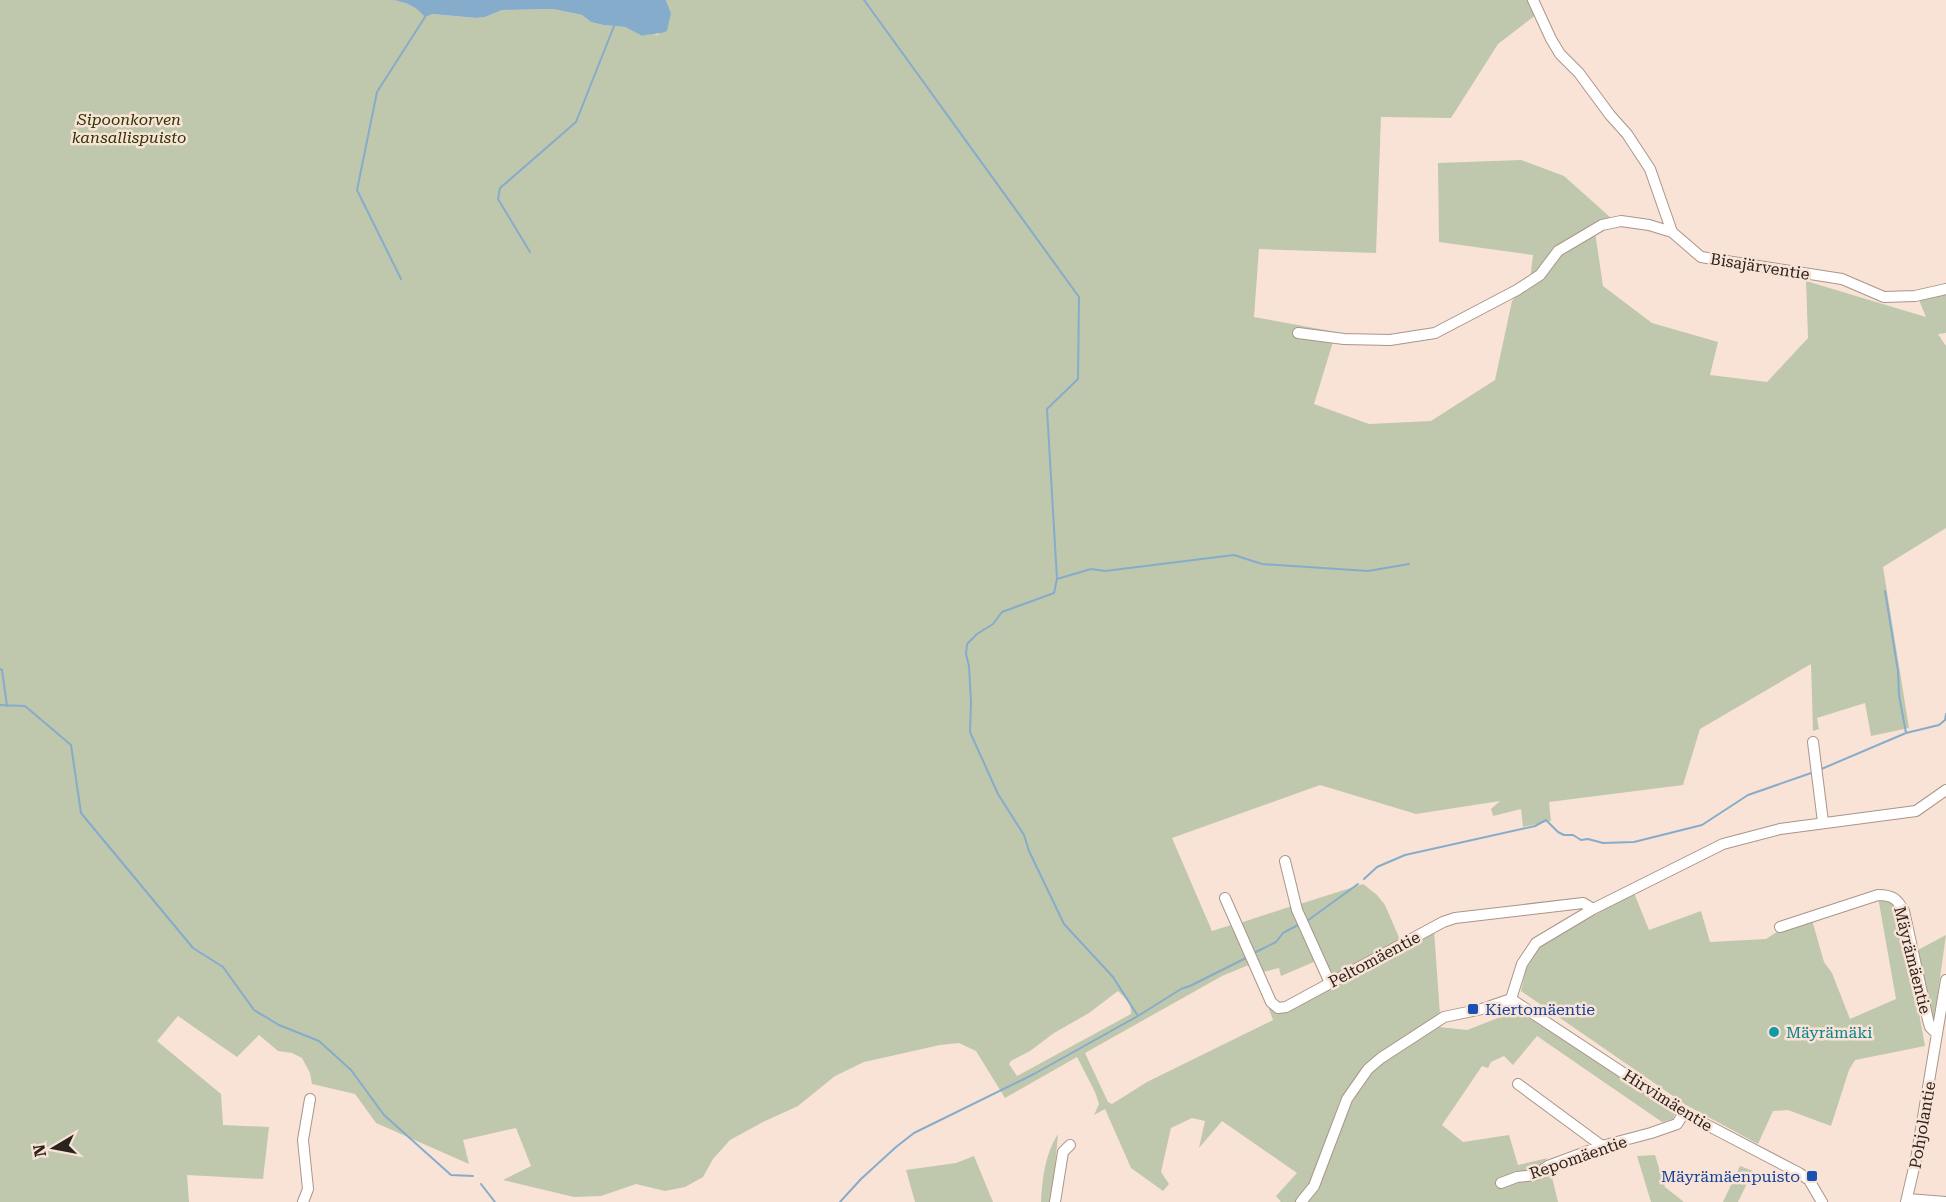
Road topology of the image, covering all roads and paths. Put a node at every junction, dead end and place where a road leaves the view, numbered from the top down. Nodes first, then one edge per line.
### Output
1 (1533, 0) edge
2 (1672, 232) junction
3 (1946, 289) edge
4 (1298, 333) dead end
5 (1813, 742) dead end
6 (1946, 790) edge
7 (1823, 822) junction
8 (1285, 861) dead end
9 (1225, 898) dead end
10 (1593, 909) junction
11 (1780, 927) dead end
12 (1946, 980) edge
13 (1330, 983) junction
14 (1510, 999) junction
15 (1937, 1034) junction
16 (1518, 1084) dead end
17 (310, 1099) dead end
18 (1684, 1113) junction
19 (1070, 1144) dead end
20 (1602, 1146) junction
21 (1501, 1183) dead end
22 (1907, 1201) edge
23 (303, 1202) edge
24 (1055, 1202) edge
25 (1301, 1202) edge
26 (1822, 1202) edge
27 (1946, 1202) edge

1 - 2 street, Bisajärventie
2 - 3 street, Bisajärventie
2 - 4 street
5 - 7 street
6 - 7 street
7 - 10 street
8 - 13 street
9 - 13 street, Peltomäentie
10 - 13 street, Peltomäentie
10 - 14 street
11 - 15 street, Mäyrämäentie
12 - 15 street, Pohjolantie
14 - 18 street, Hirvimäentie
14 - 25 street
15 - 22 street, Pohjolantie
16 - 20 street
17 - 23 street
18 - 20 street, Repomäentie
18 - 26 street, Hirvimäentie
19 - 24 street
20 - 21 street, Repomäentie
22 - 27 street

